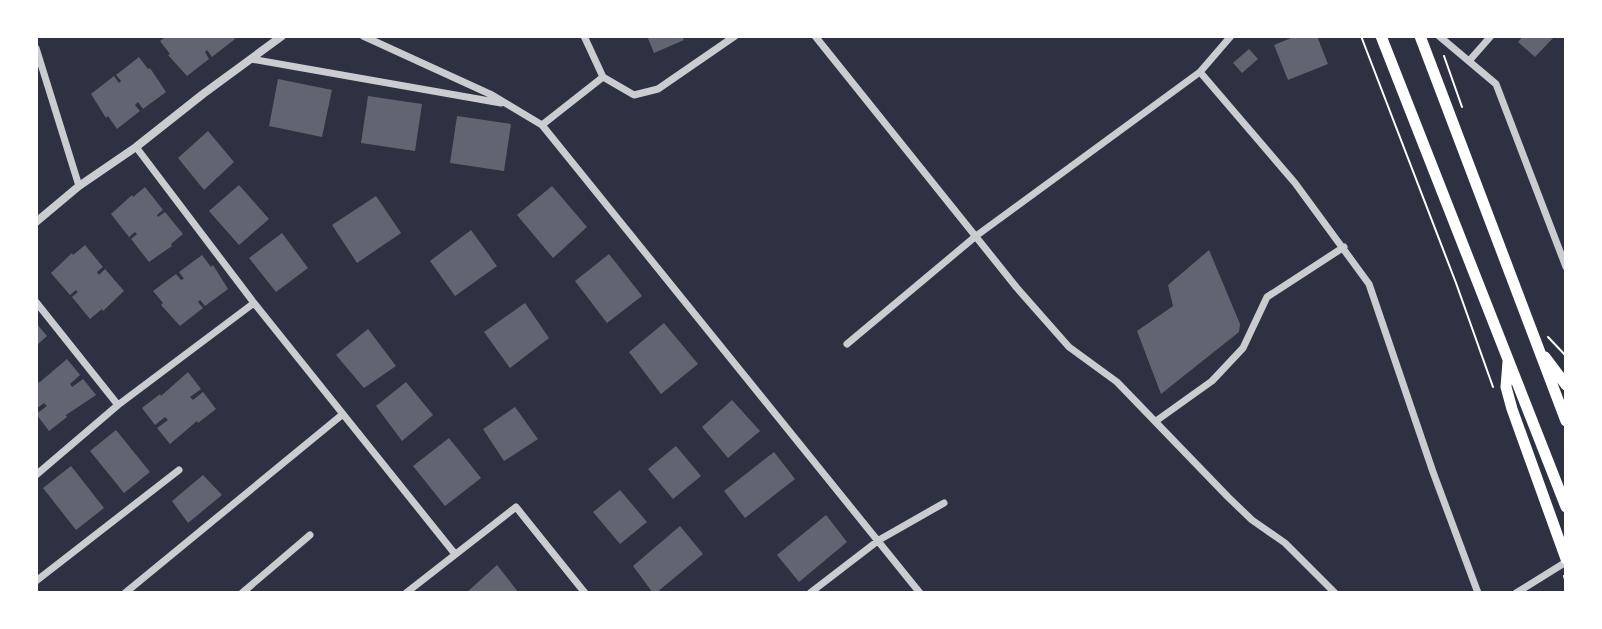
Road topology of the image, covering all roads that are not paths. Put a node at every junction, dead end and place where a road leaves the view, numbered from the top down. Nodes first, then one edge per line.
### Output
1 (282, 36) edge
2 (363, 36) edge
3 (584, 36) edge
4 (735, 36) edge
5 (815, 36) edge
6 (1231, 36) edge
7 (1381, 36) edge
8 (1420, 36) edge
9 (1439, 36) edge
10 (1491, 36) edge
11 (36, 48) edge
12 (251, 59) junction
13 (1469, 61) junction
14 (1200, 72) junction
15 (603, 77) junction
16 (511, 105) junction
17 (542, 125) junction
18 (136, 147) junction
19 (79, 186) junction
20 (36, 222) edge
21 (976, 236) junction
22 (1344, 247) junction
23 (1566, 267) edge
24 (36, 302) edge
25 (254, 303) junction
26 (847, 344) dead end
27 (1539, 349) junction
28 (1508, 357) junction
29 (1566, 385) edge
30 (118, 405) junction
31 (343, 414) junction
32 (1156, 421) junction
33 (1566, 421) edge
34 (179, 470) dead end
35 (37, 473) edge
36 (944, 503) dead end
37 (1566, 507) edge
38 (310, 535) dead end
39 (879, 540) junction
40 (455, 554) junction
41 (1564, 562) edge
42 (36, 581) edge
43 (125, 593) edge
44 (242, 593) edge
45 (406, 593) edge
46 (585, 593) edge
47 (810, 593) edge
48 (920, 593) edge
49 (1335, 593) edge
50 (1478, 593) edge
51 (1516, 593) edge

1 - 12 street
2 - 16 street
3 - 15 street
4 - 15 street
5 - 21 street
6 - 14 street
7 - 28 highway
8 - 27 highway
9 - 13 street
10 - 13 street
11 - 19 street
12 - 16 street
12 - 18 street
13 - 23 street
14 - 21 street
14 - 22 street
15 - 17 street
16 - 17 street
17 - 39 street
18 - 19 street
18 - 25 street
19 - 20 street
21 - 26 street
21 - 32 street
22 - 32 street
22 - 50 street
24 - 30 street
25 - 30 street
25 - 31 street
27 - 29 highway
27 - 33 highway
28 - 37 highway
28 - 41 highway
30 - 35 street
31 - 40 street
31 - 43 street
32 - 49 street
34 - 42 street
36 - 39 street
38 - 44 street
39 - 47 street
39 - 48 street
40 - 45 street
40 - 46 street
41 - 51 street

